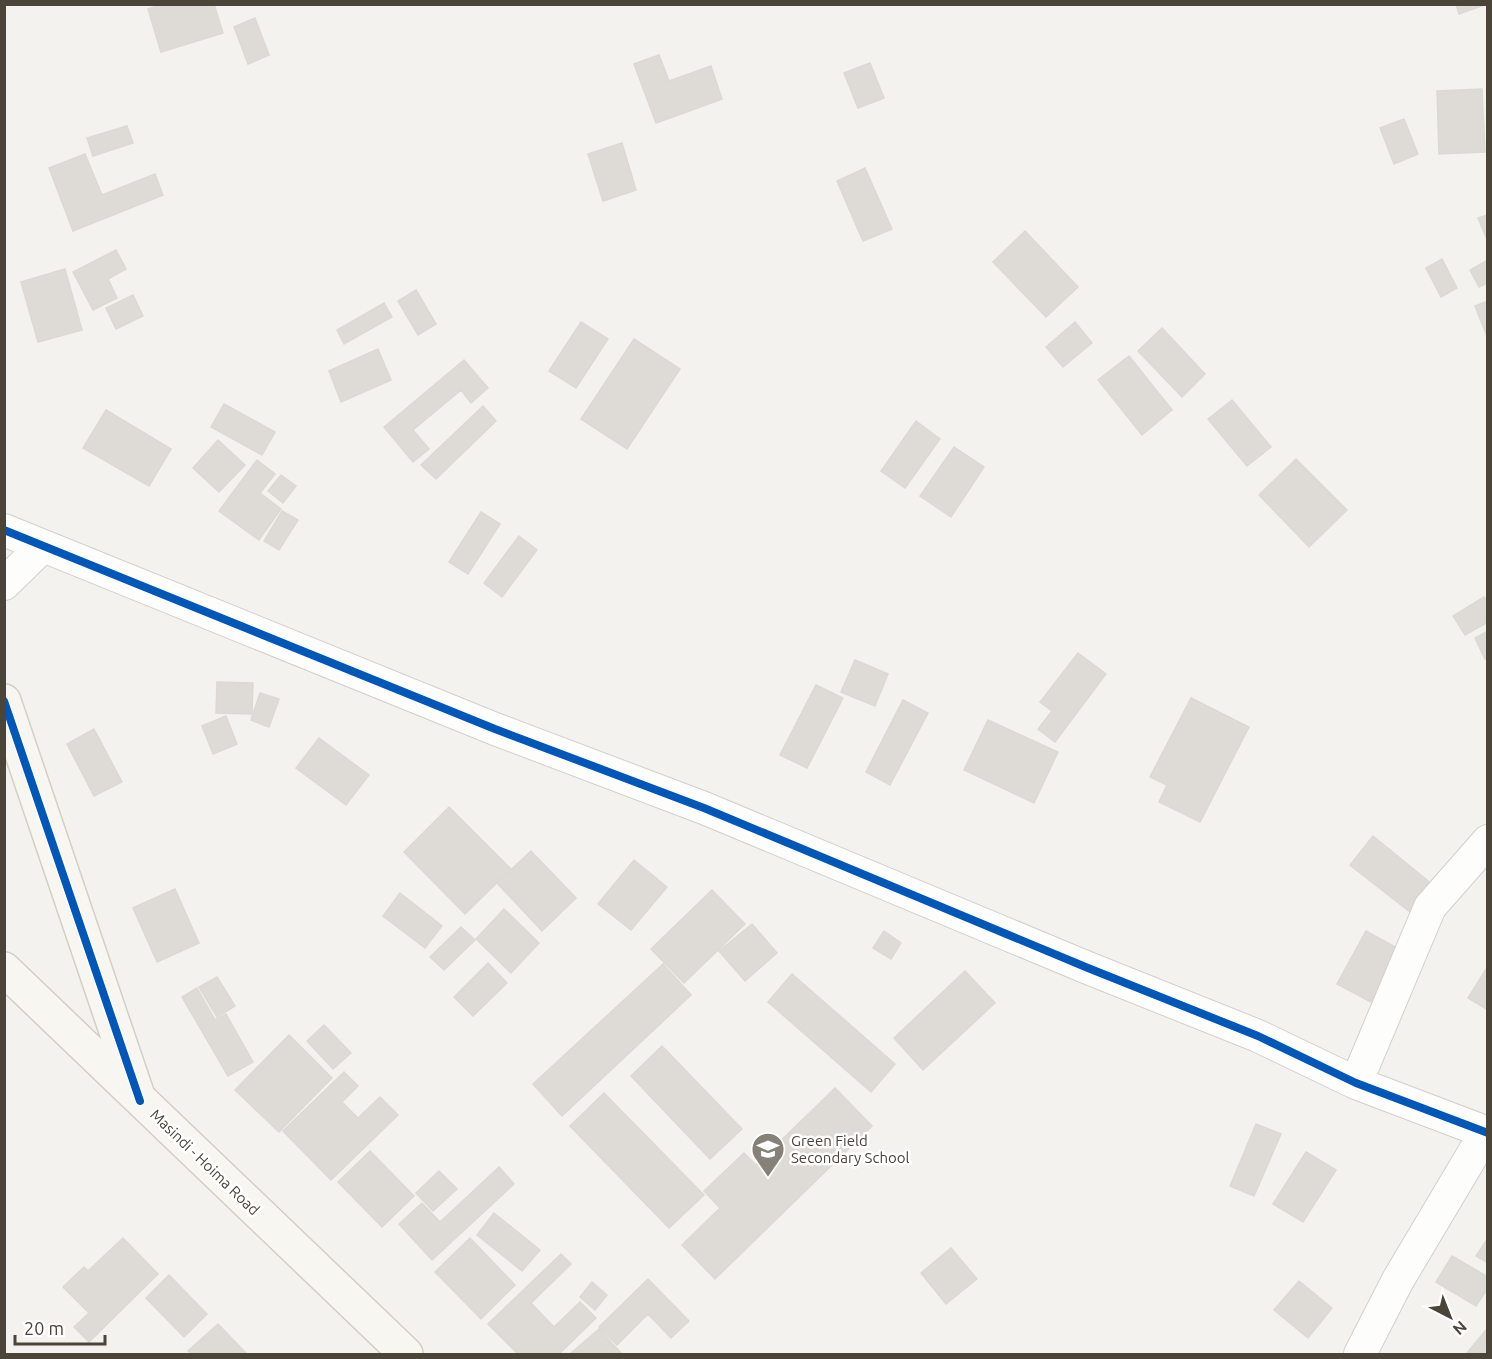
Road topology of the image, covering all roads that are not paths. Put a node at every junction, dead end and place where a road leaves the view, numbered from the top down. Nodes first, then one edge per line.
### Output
1 (4, 530) edge
2 (43, 546) junction
3 (4, 584) edge
4 (4, 701) edge
5 (1488, 841) edge
6 (4, 969) edge
7 (1356, 1083) junction
8 (140, 1101) junction
9 (1487, 1133) edge
10 (406, 1354) edge
11 (1360, 1354) edge

1 - 2 street
2 - 3 street
2 - 7 street
4 - 8 main road
5 - 7 street
6 - 8 main road, Masindi - Hoima Road
7 - 9 street
8 - 10 main road, Masindi - Hoima Road
9 - 11 street

